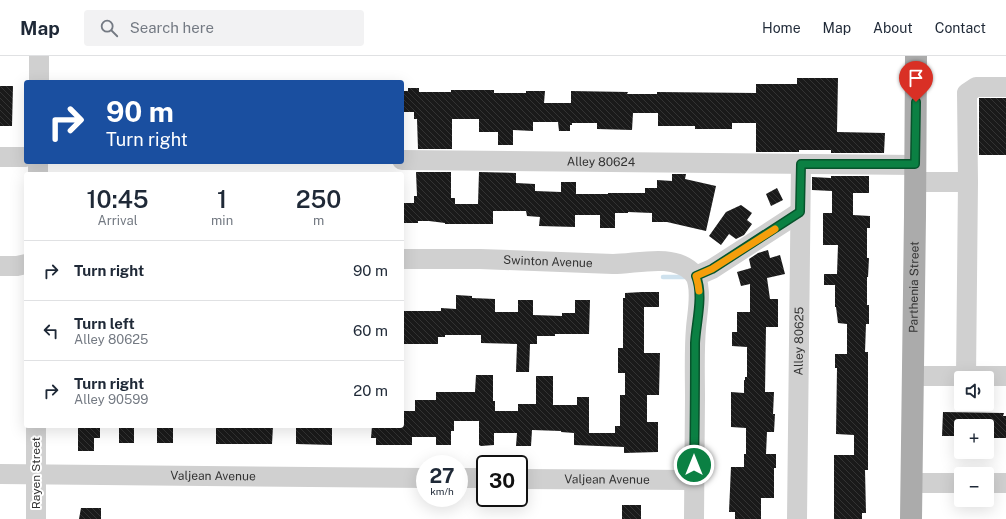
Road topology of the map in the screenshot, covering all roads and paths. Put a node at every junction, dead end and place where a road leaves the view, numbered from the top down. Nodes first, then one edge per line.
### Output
1 (39, 56) edge
2 (916, 56) edge
3 (39, 80) edge
4 (1006, 87) edge
5 (0, 156) edge
6 (24, 157) edge
7 (404, 160) edge
8 (801, 164) junction
9 (915, 173) junction
10 (968, 182) junction
11 (800, 212) junction
12 (404, 259) edge
13 (24, 264) edge
14 (0, 266) edge
15 (693, 273) junction
16 (966, 371) edge
17 (913, 376) junction
18 (994, 376) edge
19 (1006, 376) edge
20 (954, 377) edge
21 (36, 428) edge
22 (0, 474) edge
23 (36, 474) junction
24 (416, 478) edge
25 (528, 479) edge
26 (694, 480) junction
27 (911, 483) junction
28 (954, 483) edge
29 (994, 483) edge
30 (1006, 483) edge
31 (36, 519) edge
32 (694, 519) edge
33 (797, 519) edge
34 (911, 519) edge

1 - 3 street
2 - 9 main road, Parthenia Street
4 - 10 street
5 - 6 street
7 - 8 street, Alley 80624
8 - 9 street, Alley 80624
8 - 11 street, Alley 80625
9 - 10 street, Alley 80624
9 - 17 main road, Parthenia Street
10 - 16 street
11 - 15 street
11 - 33 street, Alley 80625
12 - 15 street, Swinton Avenue
13 - 14 street
15 - 26 street
17 - 20 street
17 - 27 main road, Parthenia Street
18 - 19 street
21 - 23 street, Rayen Street
22 - 23 street, Valjean Avenue
23 - 24 street, Valjean Avenue
23 - 31 street, Rayen Street
25 - 26 street, Valjean Avenue
26 - 32 street
27 - 28 street
27 - 34 main road, Parthenia Street
29 - 30 street

